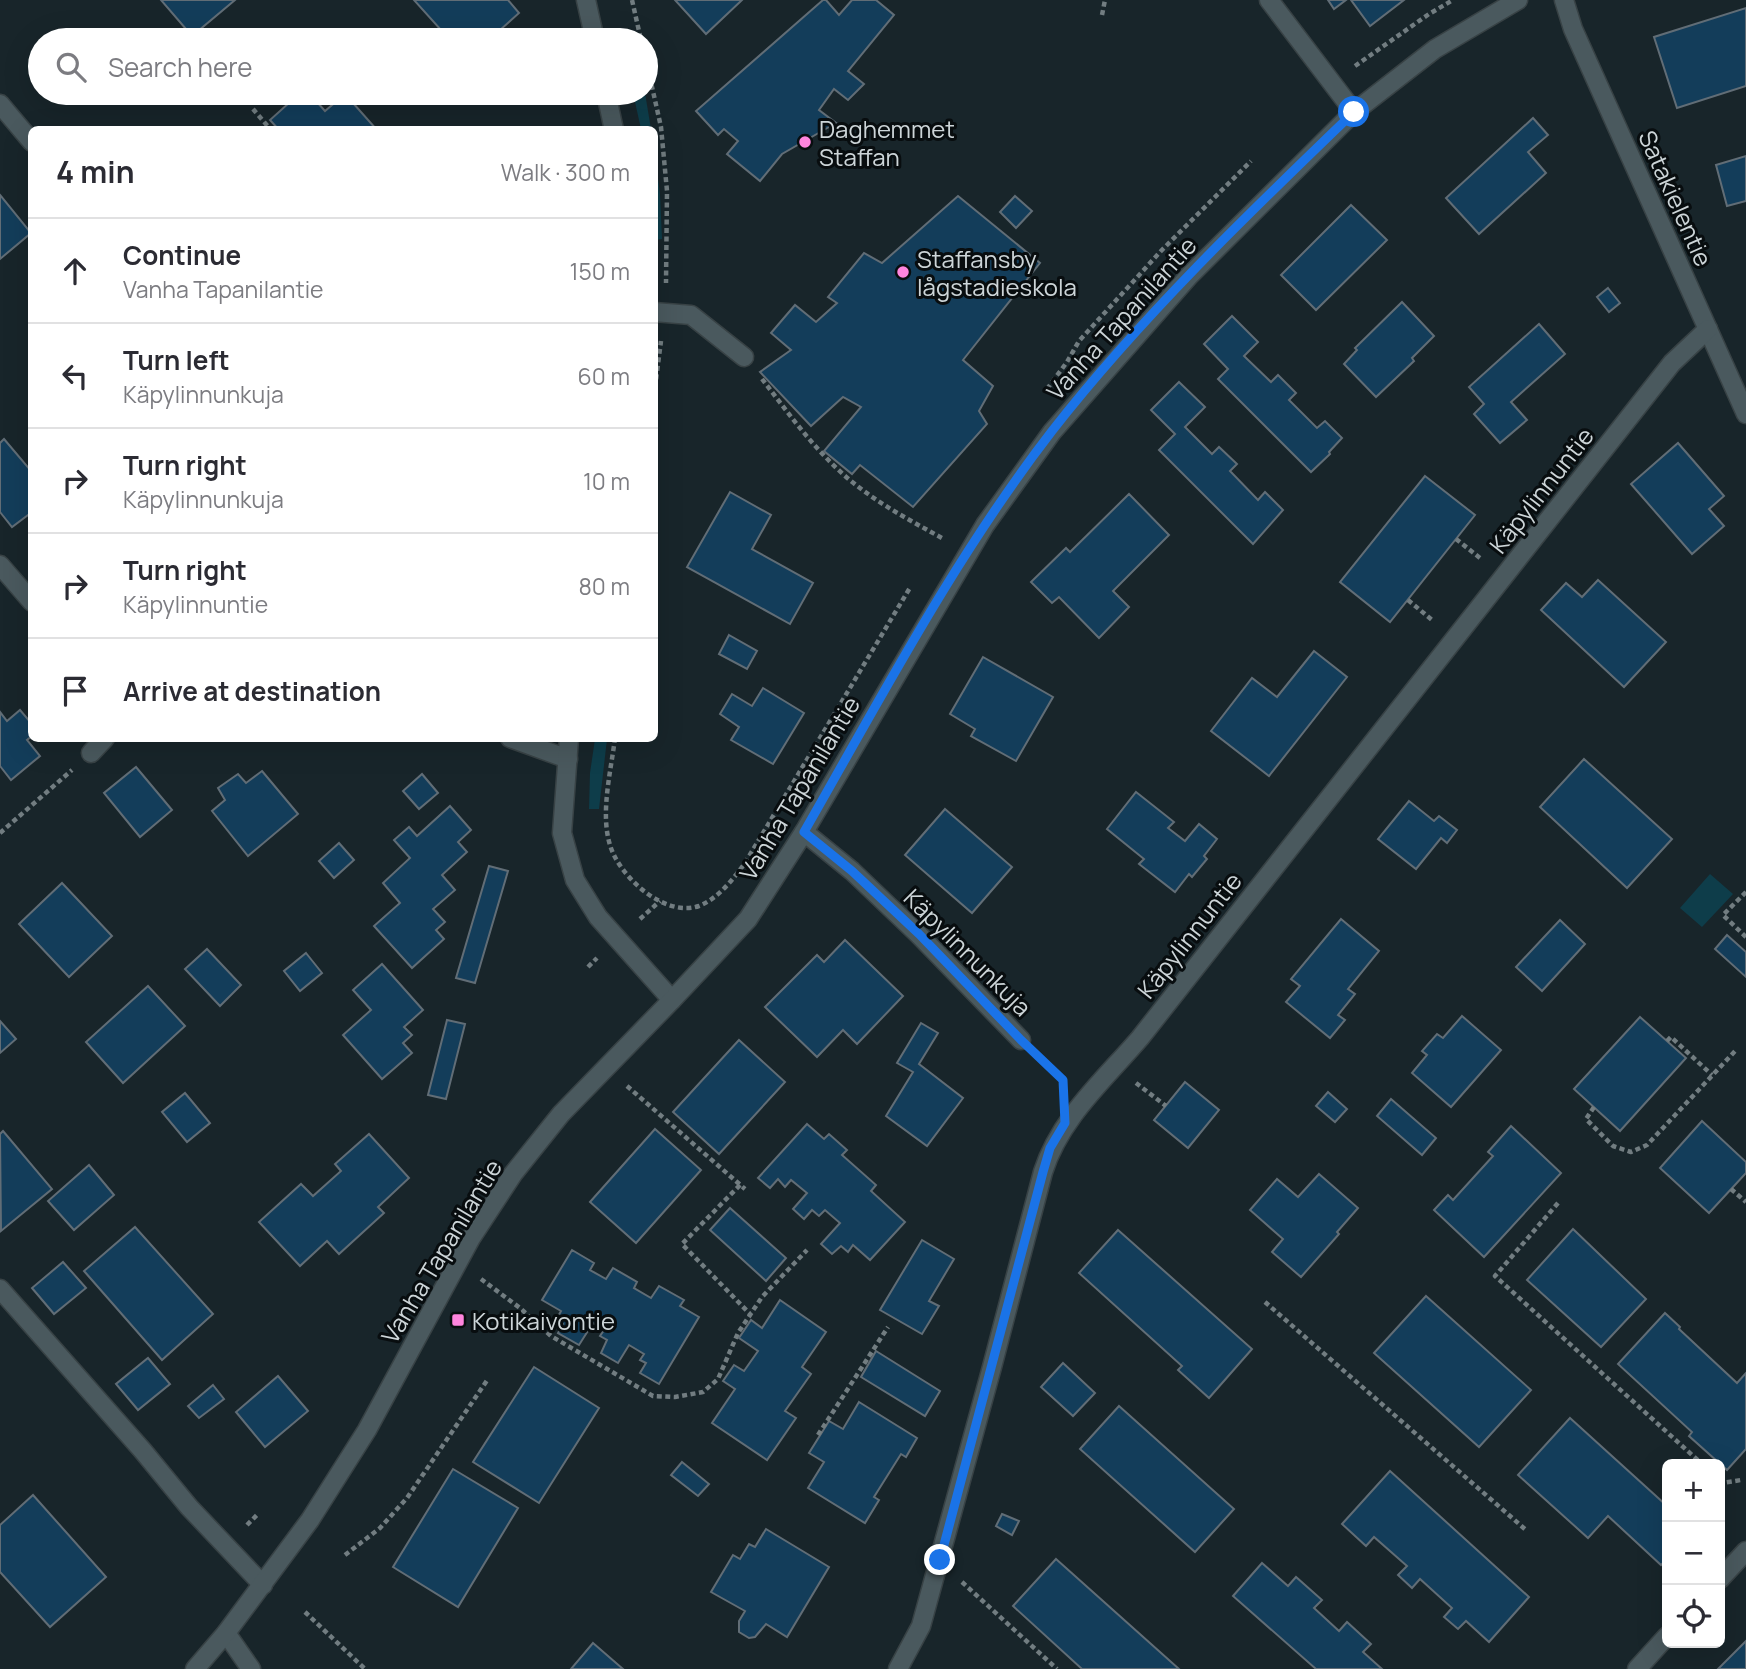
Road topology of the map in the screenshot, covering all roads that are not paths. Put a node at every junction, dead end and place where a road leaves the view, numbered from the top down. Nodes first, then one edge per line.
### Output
1 (586, 0) edge
2 (1269, 0) edge
3 (1518, 0) edge
4 (1564, 0) edge
5 (592, 28) edge
6 (0, 104) edge
7 (609, 105) edge
8 (1354, 112) junction
9 (613, 126) edge
10 (28, 137) edge
11 (659, 313) edge
12 (1708, 330) junction
13 (744, 356) road end
14 (1746, 415) edge
15 (0, 565) edge
16 (28, 597) edge
17 (101, 742) edge
18 (521, 742) edge
19 (569, 742) edge
20 (91, 753) road end
21 (568, 759) junction
22 (804, 832) junction
23 (672, 1000) junction
24 (1021, 1040) road end
25 (0, 1289) edge
26 (1746, 1551) edge
27 (1725, 1574) edge
28 (263, 1585) junction
29 (226, 1633) junction
30 (1662, 1642) edge
31 (195, 1669) edge
32 (251, 1669) edge
33 (898, 1669) edge
34 (1637, 1669) edge

1 - 5 street
2 - 8 street
3 - 8 street, Vanha Tapanilantie
4 - 12 street, Satakielentie
6 - 10 street
7 - 9 street
8 - 22 street, Vanha Tapanilantie
11 - 13 street
12 - 14 street, Satakielentie
12 - 33 street, Käpylinnuntie
15 - 16 street
17 - 20 street
18 - 21 street
19 - 21 street
21 - 23 street
22 - 23 street, Vanha Tapanilantie
22 - 24 street, Käpylinnunkuja
23 - 28 street, Vanha Tapanilantie
25 - 28 street
26 - 27 street
28 - 29 street, Vanha Tapanilantie
29 - 31 street, Vanha Tapanilantie
29 - 32 street
30 - 34 street

